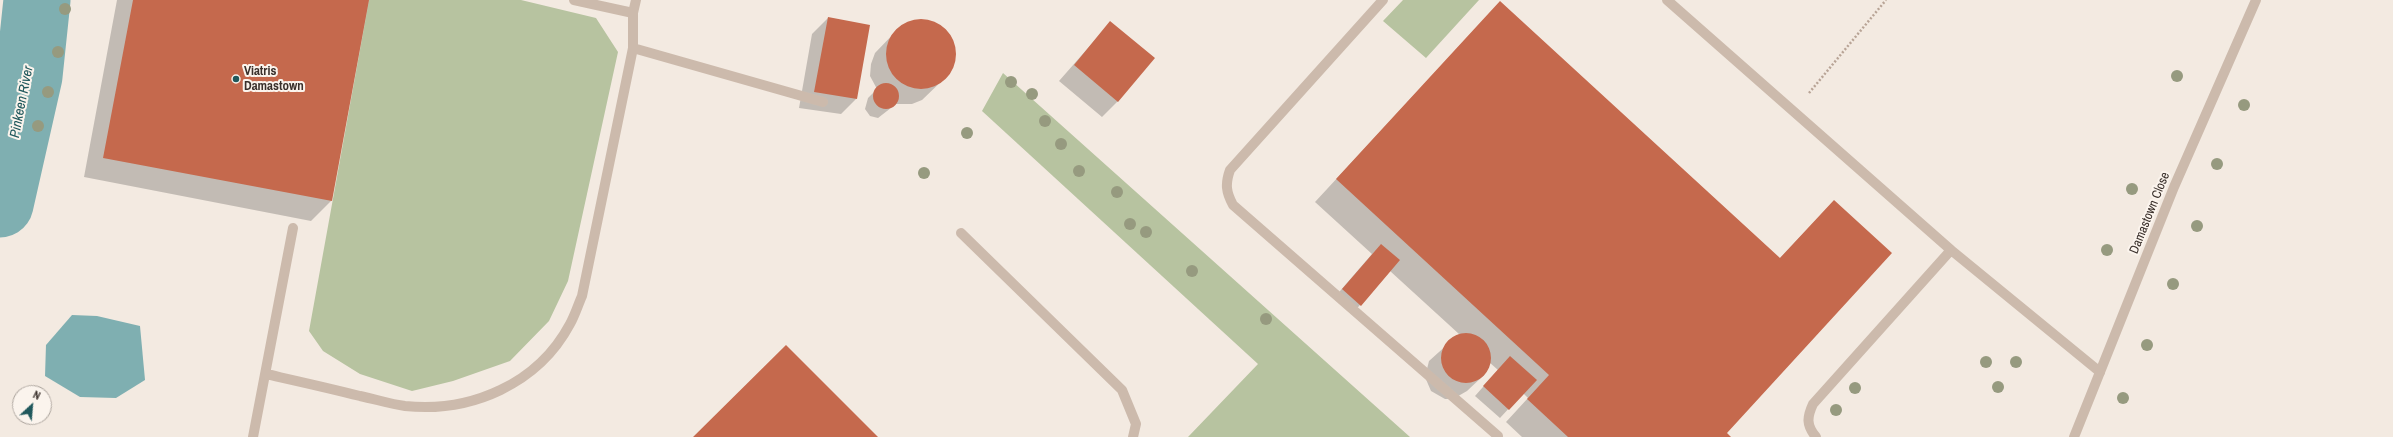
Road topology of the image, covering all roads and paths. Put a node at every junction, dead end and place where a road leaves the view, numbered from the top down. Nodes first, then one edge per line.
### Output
1 (574, 0) edge
2 (636, 0) edge
3 (1383, 0) edge
4 (1667, 0) edge
5 (1886, 0) edge
6 (2256, 0) edge
7 (633, 14) junction
8 (633, 48) junction
9 (823, 102) dead end
10 (1794, 112) junction
11 (293, 228) dead end
12 (961, 233) dead end
13 (1951, 250) junction
14 (2100, 372) junction
15 (266, 374) junction
16 (1498, 436) dead end
17 (253, 437) edge
18 (1133, 437) edge
19 (1816, 437) edge
20 (2074, 437) edge

1 - 7 street
2 - 7 street
3 - 16 street
4 - 10 street
5 - 10 path
6 - 14 street, Damastown Close
7 - 8 street
8 - 9 street
8 - 15 street
10 - 13 street
11 - 15 street
12 - 18 street
13 - 14 street
13 - 19 street
14 - 20 street, Damastown Close
15 - 17 street

